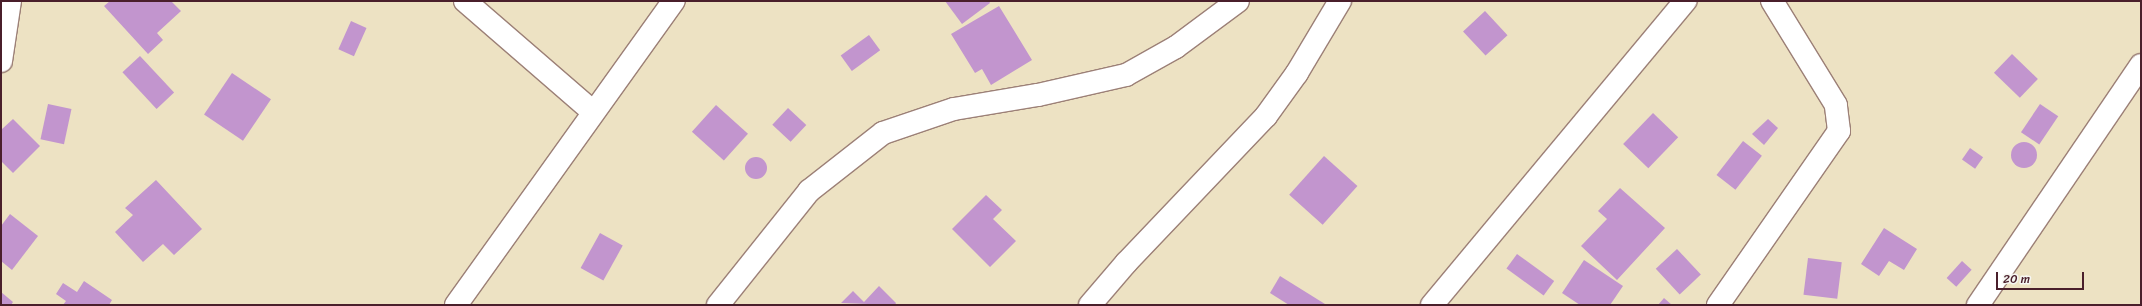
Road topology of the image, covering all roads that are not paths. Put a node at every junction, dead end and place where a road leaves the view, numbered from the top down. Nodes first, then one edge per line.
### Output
1 (10, 1) edge
2 (465, 1) edge
3 (674, 1) edge
4 (1238, 1) edge
5 (1340, 1) edge
6 (1685, 1) edge
7 (1772, 1) edge
8 (1, 61) edge
9 (2141, 65) edge
10 (592, 112) junction
11 (456, 305) edge
12 (718, 305) edge
13 (1090, 305) edge
14 (1432, 305) edge
15 (1718, 305) edge
16 (1978, 305) edge

1 - 8 street
2 - 10 street
3 - 10 street
4 - 12 street
5 - 13 street
6 - 14 street
7 - 15 street
9 - 16 street
10 - 11 street

